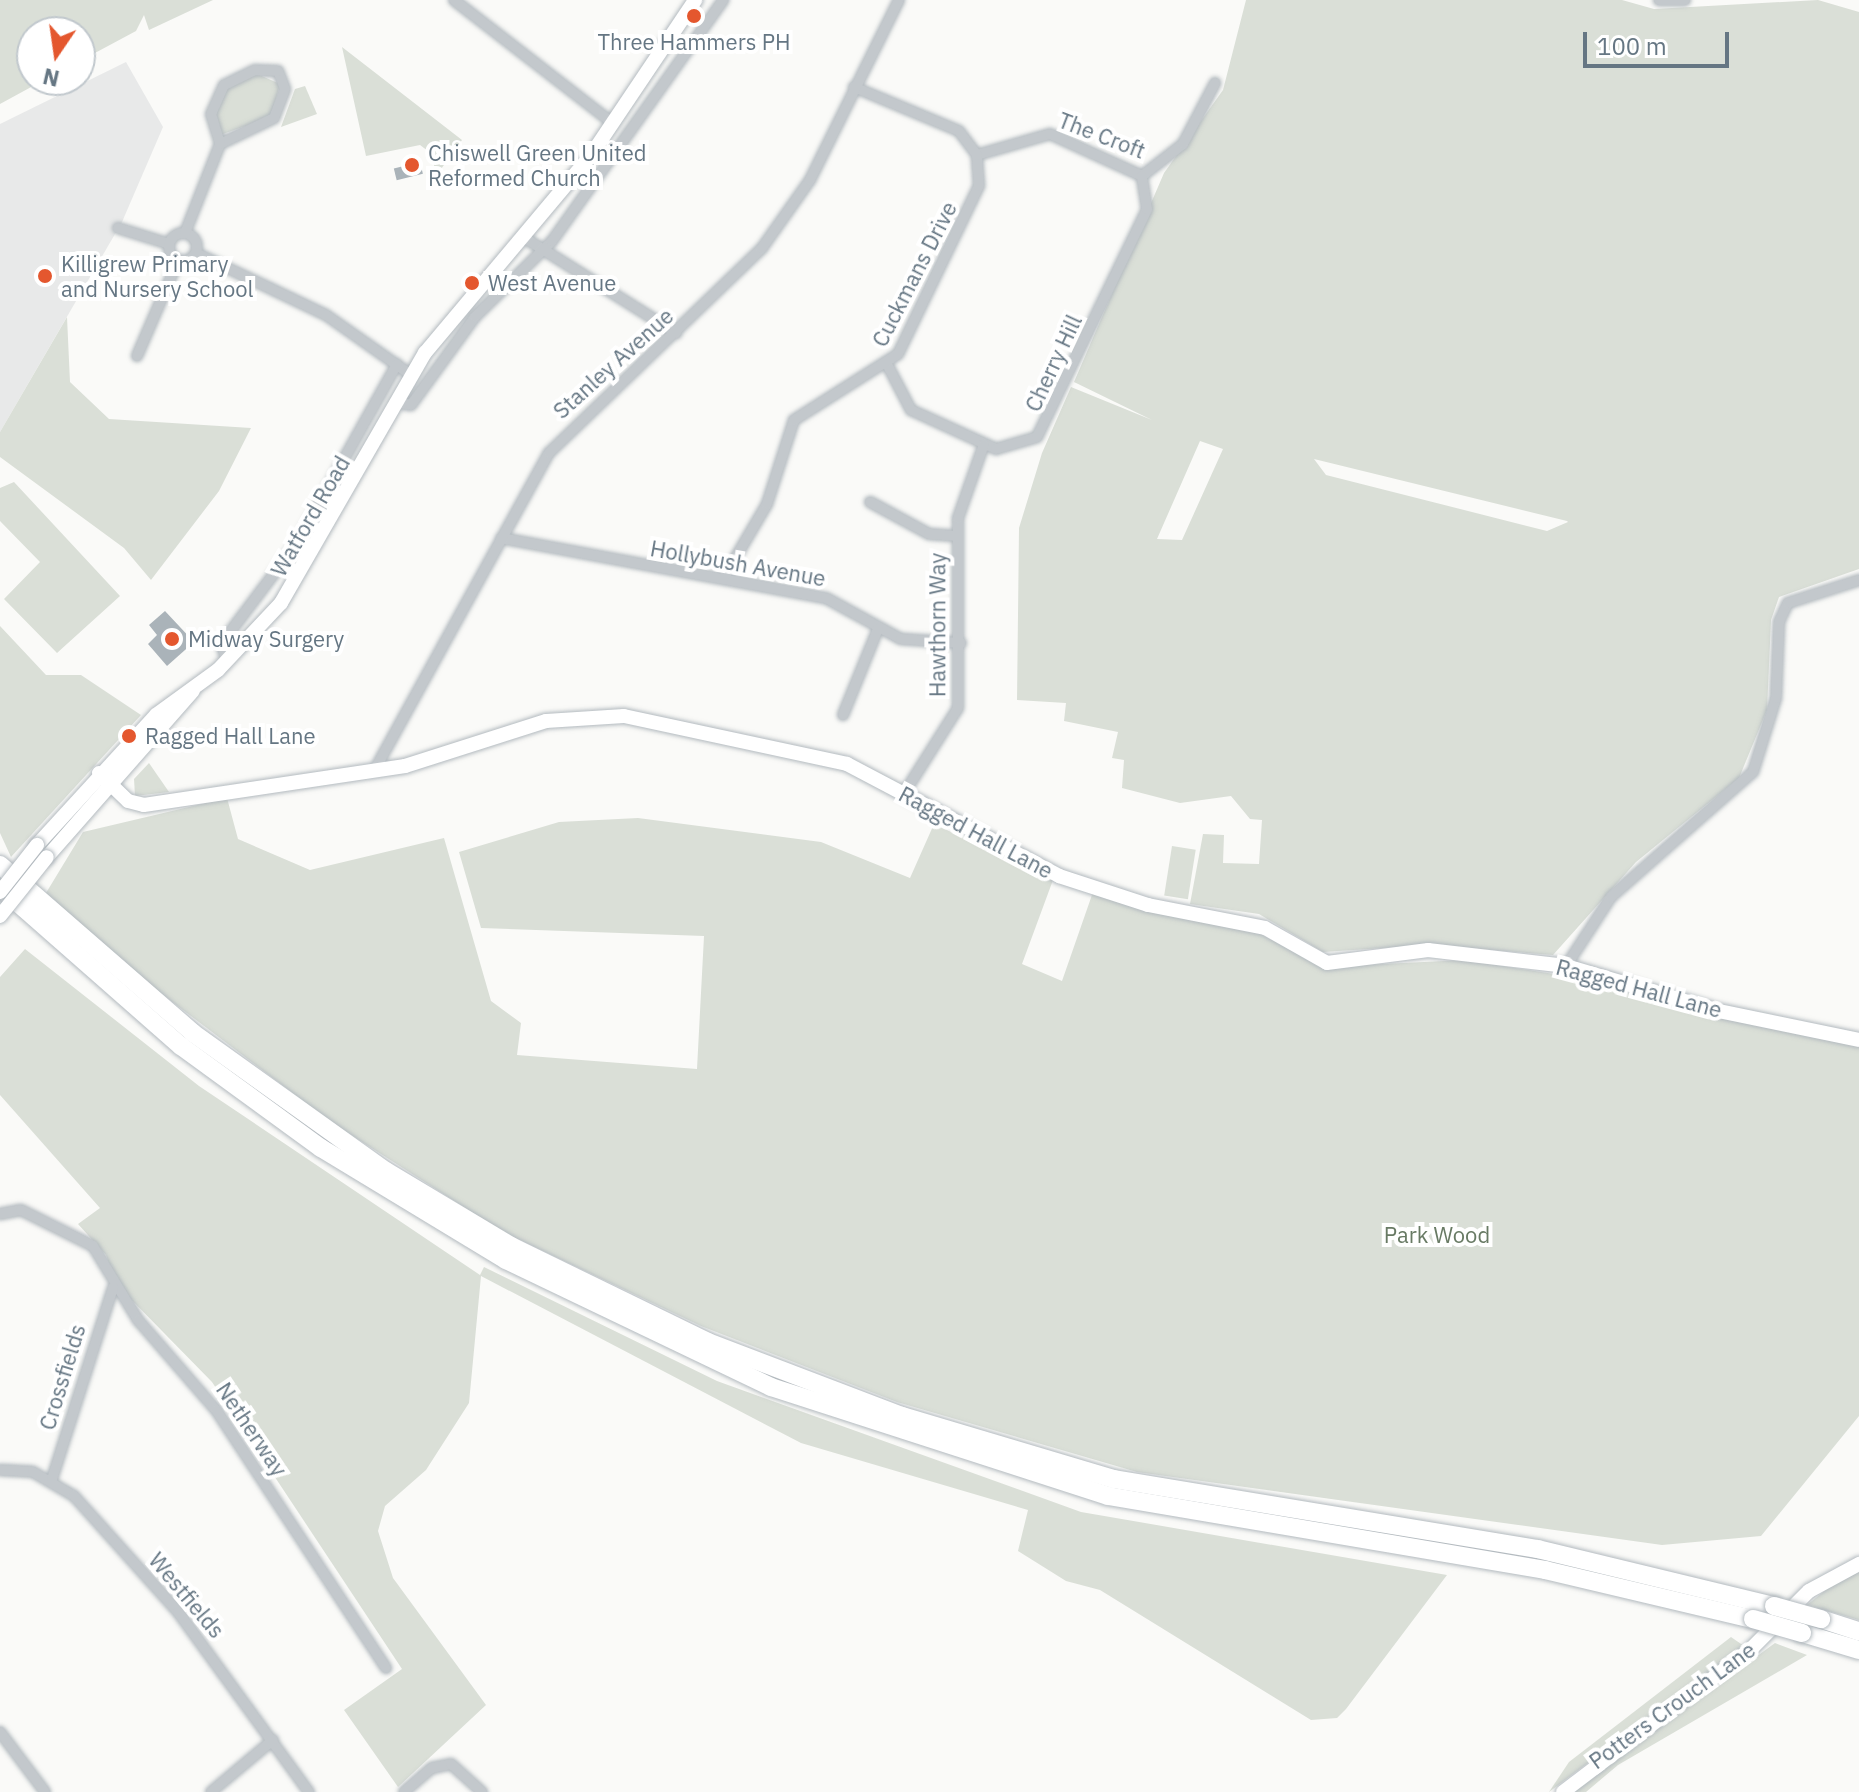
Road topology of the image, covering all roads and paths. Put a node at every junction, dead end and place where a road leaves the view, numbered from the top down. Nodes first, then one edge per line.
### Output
1 (454, 0) edge
2 (695, 0) edge
3 (723, 0) edge
4 (899, 0) edge
5 (1659, 0) edge
6 (1685, 0) edge
7 (1215, 83) dead end
8 (854, 87) junction
9 (614, 124) junction
10 (220, 144) junction
11 (977, 155) junction
12 (1142, 176) junction
13 (118, 228) dead end
14 (185, 233) junction
15 (523, 237) junction
16 (169, 244) junction
17 (541, 250) junction
18 (196, 253) junction
19 (178, 261) junction
20 (676, 333) junction
21 (137, 356) dead end
22 (397, 364) junction
23 (888, 366) junction
24 (411, 375) junction
25 (394, 402) junction
26 (984, 444) junction
27 (870, 502) dead end
28 (957, 536) junction
29 (501, 538) junction
30 (723, 579) junction
31 (1859, 580) edge
32 (878, 629) junction
33 (961, 643) junction
34 (227, 661) junction
35 (843, 715) dead end
36 (374, 771) junction
37 (104, 778) junction
38 (903, 795) junction
39 (42, 851) junction
40 (0, 865) edge
41 (0, 890) edge
42 (0, 916) edge
43 (1566, 966) junction
44 (1859, 1040) edge
45 (0, 1214) edge
46 (113, 1288) junction
47 (0, 1470) edge
48 (52, 1479) junction
49 (1859, 1564) edge
50 (1859, 1631) edge
51 (1859, 1650) edge
52 (386, 1668) dead end
53 (0, 1732) edge
54 (273, 1740) junction
55 (45, 1792) edge
56 (211, 1792) edge
57 (309, 1792) edge
58 (404, 1792) edge
59 (482, 1792) edge
60 (1563, 1792) edge

1 - 9 street
2 - 9 street, Watford Road
3 - 17 street
4 - 8 street, Stanley Avenue
5 - 6 street
7 - 12 street, The Croft
8 - 11 street
8 - 20 street, Stanley Avenue
9 - 15 street, Watford Road
10 - 10 street
10 - 14 street
11 - 12 street, The Croft
11 - 23 street, Cuckmans Drive
12 - 26 street, Cherry Hill
13 - 16 street
14 - 16 street
14 - 18 street
15 - 17 street
15 - 24 street, Watford Road
16 - 19 street
17 - 20 street
17 - 25 street
18 - 19 street
18 - 22 street
19 - 21 street
20 - 29 street, Stanley Avenue
22 - 24 street
22 - 34 street, Watford Road
23 - 26 street, Cherry Hill
23 - 30 street, Cuckmans Drive
24 - 25 street, Watford Road
25 - 34 street, Watford Road
26 - 28 street, Hawthorn Way
27 - 28 street
28 - 33 street, Hawthorn Way
29 - 30 street, Hollybush Avenue
29 - 36 street, Stanley Avenue
30 - 32 street, Hollybush Avenue
31 - 43 street
32 - 33 street, Hollybush Avenue
32 - 35 street
33 - 38 street, Hawthorn Way
34 - 37 street, Watford Road
36 - 37 street, Ragged Hall Lane
36 - 38 street, Ragged Hall Lane
37 - 39 street, Watford Road
38 - 43 street, Ragged Hall Lane
39 - 41 street, Watford Road, bridge
39 - 42 street, Watford Road, bridge
40 - 50 highway, bridge
41 - 51 highway, bridge
43 - 44 street, Ragged Hall Lane
45 - 46 street, Netherway
46 - 48 street, Crossfields
46 - 52 street, Netherway
47 - 48 street
48 - 54 street, Westfields
49 - 60 street, Potters Crouch Lane
53 - 55 street
54 - 56 street
54 - 57 street, Westfields
58 - 59 street

